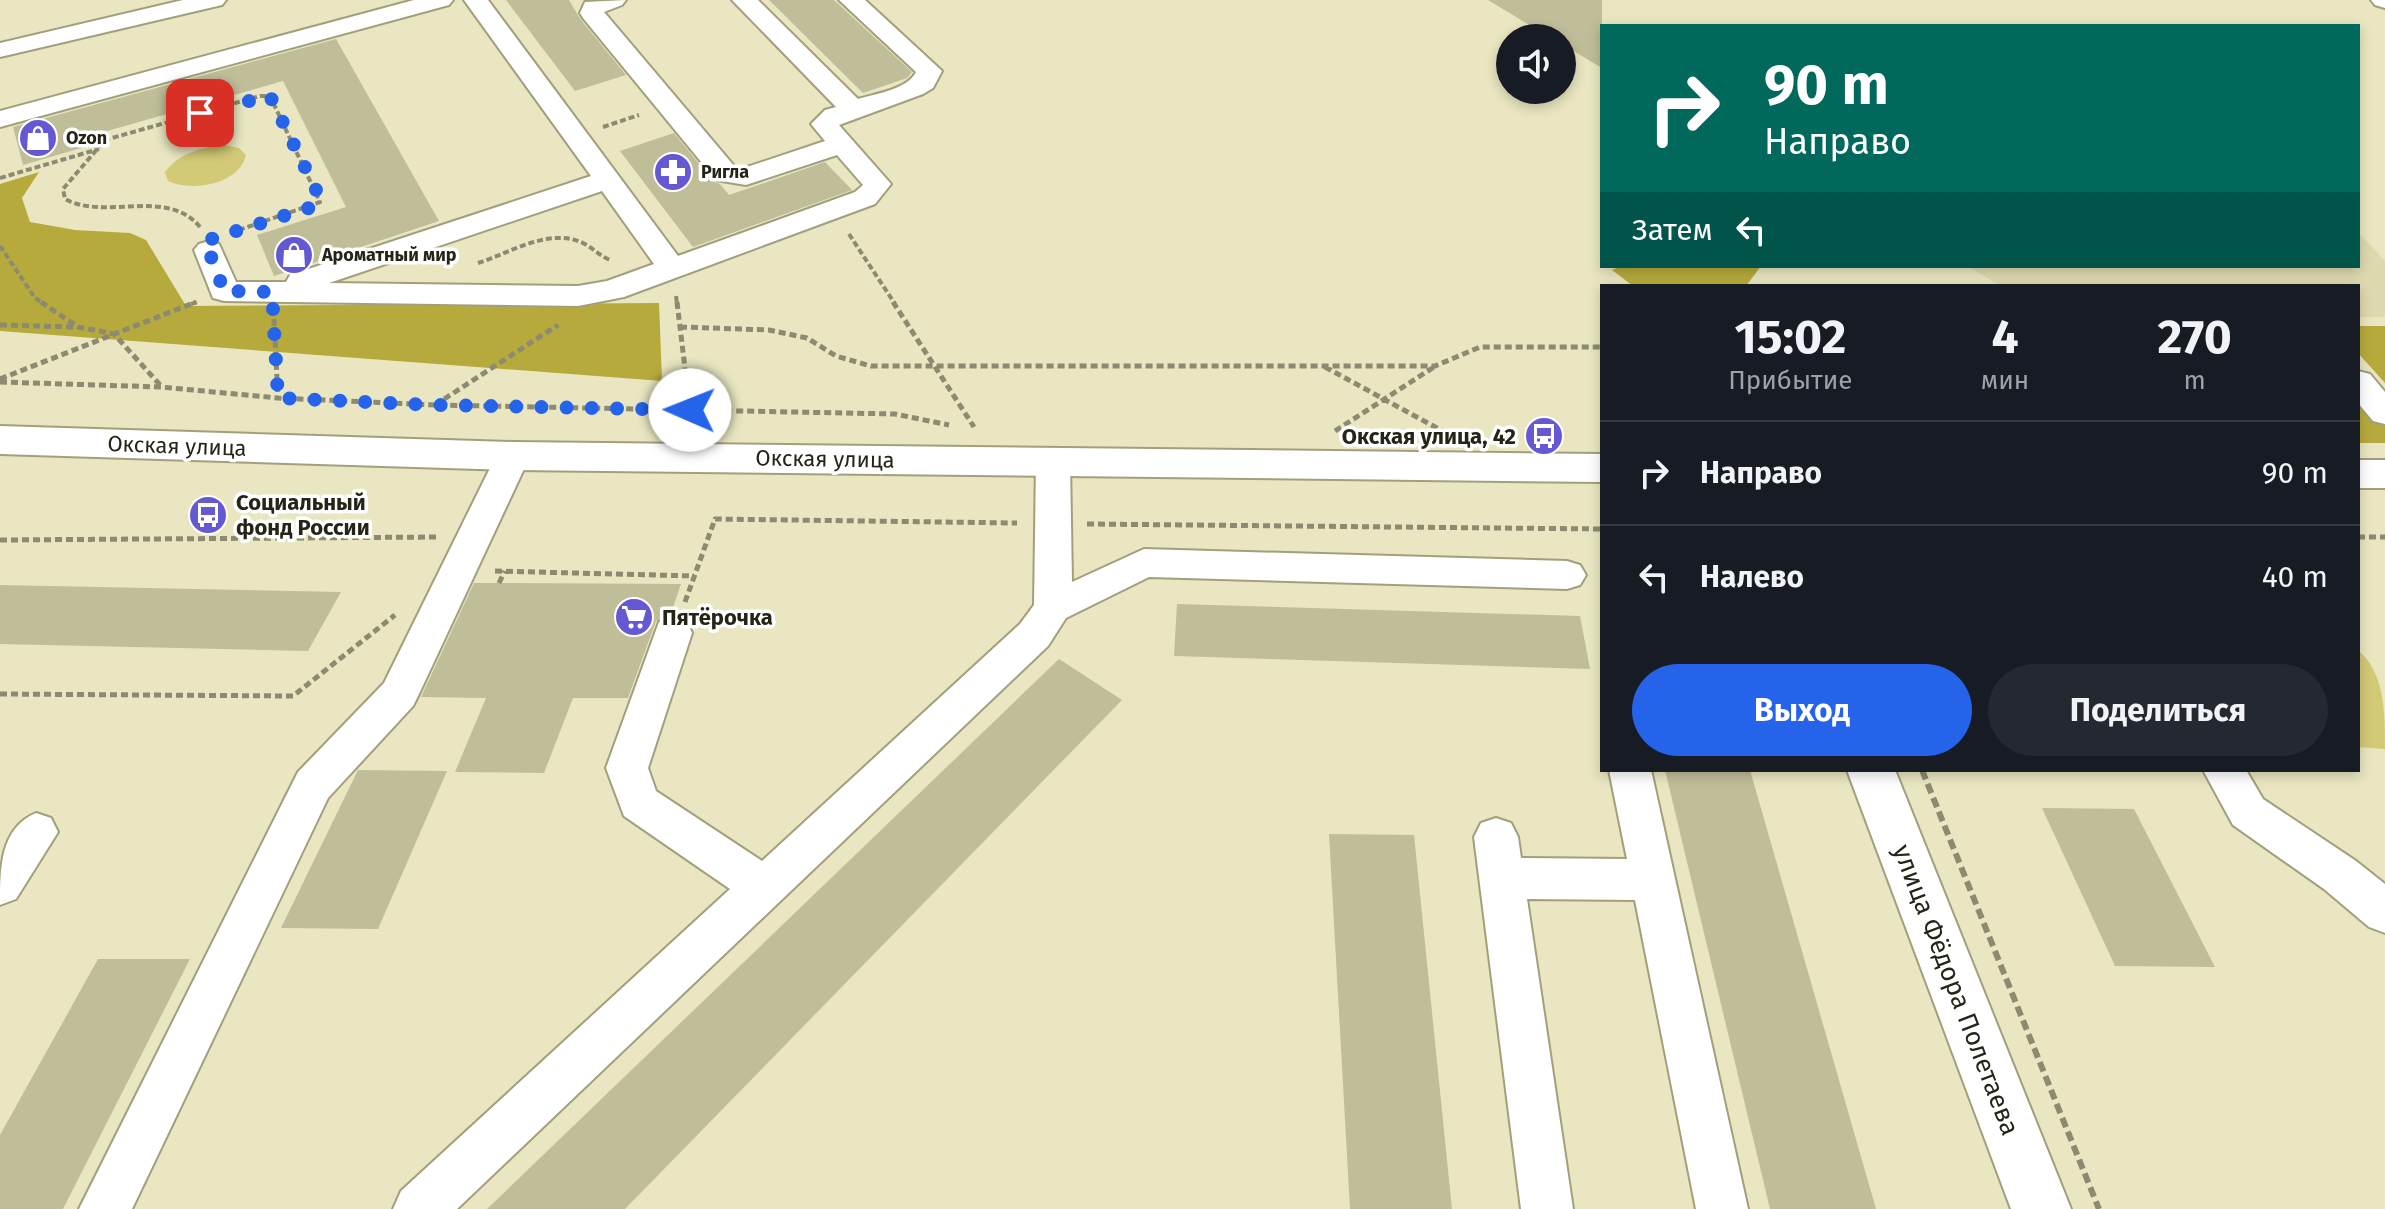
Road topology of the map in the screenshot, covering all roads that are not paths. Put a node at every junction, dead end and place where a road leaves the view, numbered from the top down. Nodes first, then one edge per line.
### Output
1 (214, 0) edge
2 (441, 0) edge
3 (476, 0) edge
4 (614, 0) edge
5 (744, 0) edge
6 (851, 0) edge
7 (0, 50) edge
8 (853, 109) junction
9 (0, 119) edge
10 (840, 145) junction
11 (608, 180) junction
12 (207, 246) road end
13 (670, 265) junction
14 (272, 292) junction
15 (2360, 384) edge
16 (2385, 413) edge
17 (0, 440) edge
18 (513, 456) junction
19 (1053, 461) junction
20 (1600, 468) edge
21 (2360, 474) edge
22 (2385, 474) edge
23 (1567, 575) dead end
24 (1053, 608) junction
25 (673, 633) road end
26 (1630, 772) edge
27 (1872, 772) edge
28 (2225, 772) edge
29 (36, 832) dead end
30 (1653, 880) junction
31 (0, 885) edge
32 (764, 887) junction
33 (2385, 912) edge
34 (105, 1209) edge
35 (419, 1209) edge
36 (1547, 1209) edge
37 (1722, 1209) edge
38 (2041, 1209) edge

1 - 7 lane
2 - 9 lane
3 - 11 lane
4 - 10 lane
5 - 8 lane
6 - 8 lane
8 - 10 lane
10 - 13 lane
11 - 13 lane
11 - 14 lane
12 - 14 lane
13 - 14 lane
15 - 16 lane
17 - 18 main road, Окская улица
18 - 19 main road, Окская улица
18 - 34 lane
19 - 20 main road, Окская улица
19 - 24 lane
21 - 22 main road
23 - 24 lane
24 - 32 lane
25 - 32 lane
26 - 30 lane
27 - 38 main road, улица Фёдора Полетаева
28 - 33 lane
29 - 31 lane
30 - 36 lane
30 - 37 lane
32 - 35 lane

